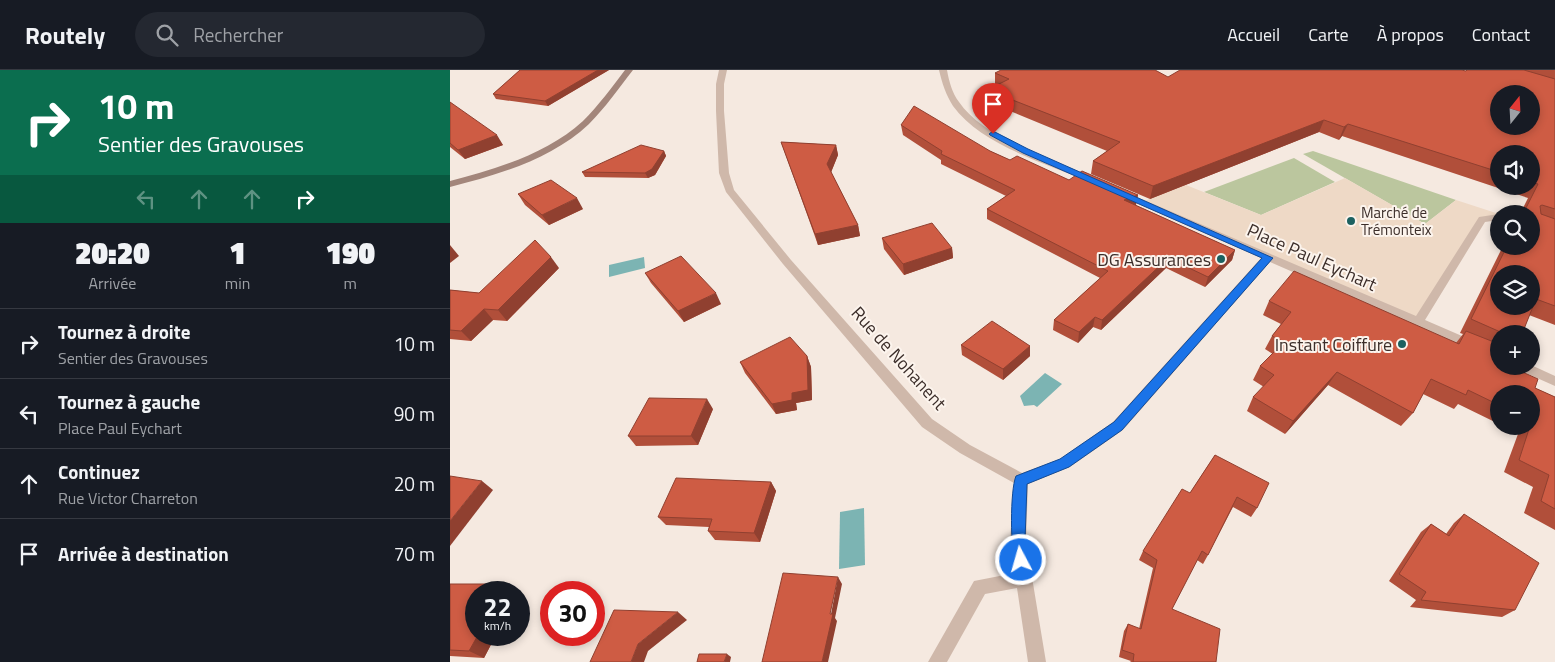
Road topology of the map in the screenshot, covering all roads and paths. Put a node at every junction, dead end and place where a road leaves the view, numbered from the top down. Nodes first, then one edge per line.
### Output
1 (629, 70) edge
2 (724, 70) edge
3 (943, 70) edge
4 (450, 184) edge
5 (1102, 184) edge
6 (1117, 191) edge
7 (1490, 218) edge
8 (1268, 258) junction
9 (1418, 322) junction
10 (1490, 353) edge
11 (1540, 374) edge
12 (1555, 381) edge
13 (1020, 480) junction
14 (1024, 579) junction
15 (937, 662) edge
16 (1037, 662) edge

1 - 4 main road
2 - 13 street, Rue de Nohanent
3 - 5 street
6 - 8 street, Place Paul Eychart
7 - 9 street
8 - 9 street, Place Paul Eychart
8 - 13 street
9 - 10 street, Place Paul Eychart
11 - 12 street
13 - 14 street
14 - 15 street
14 - 16 street

